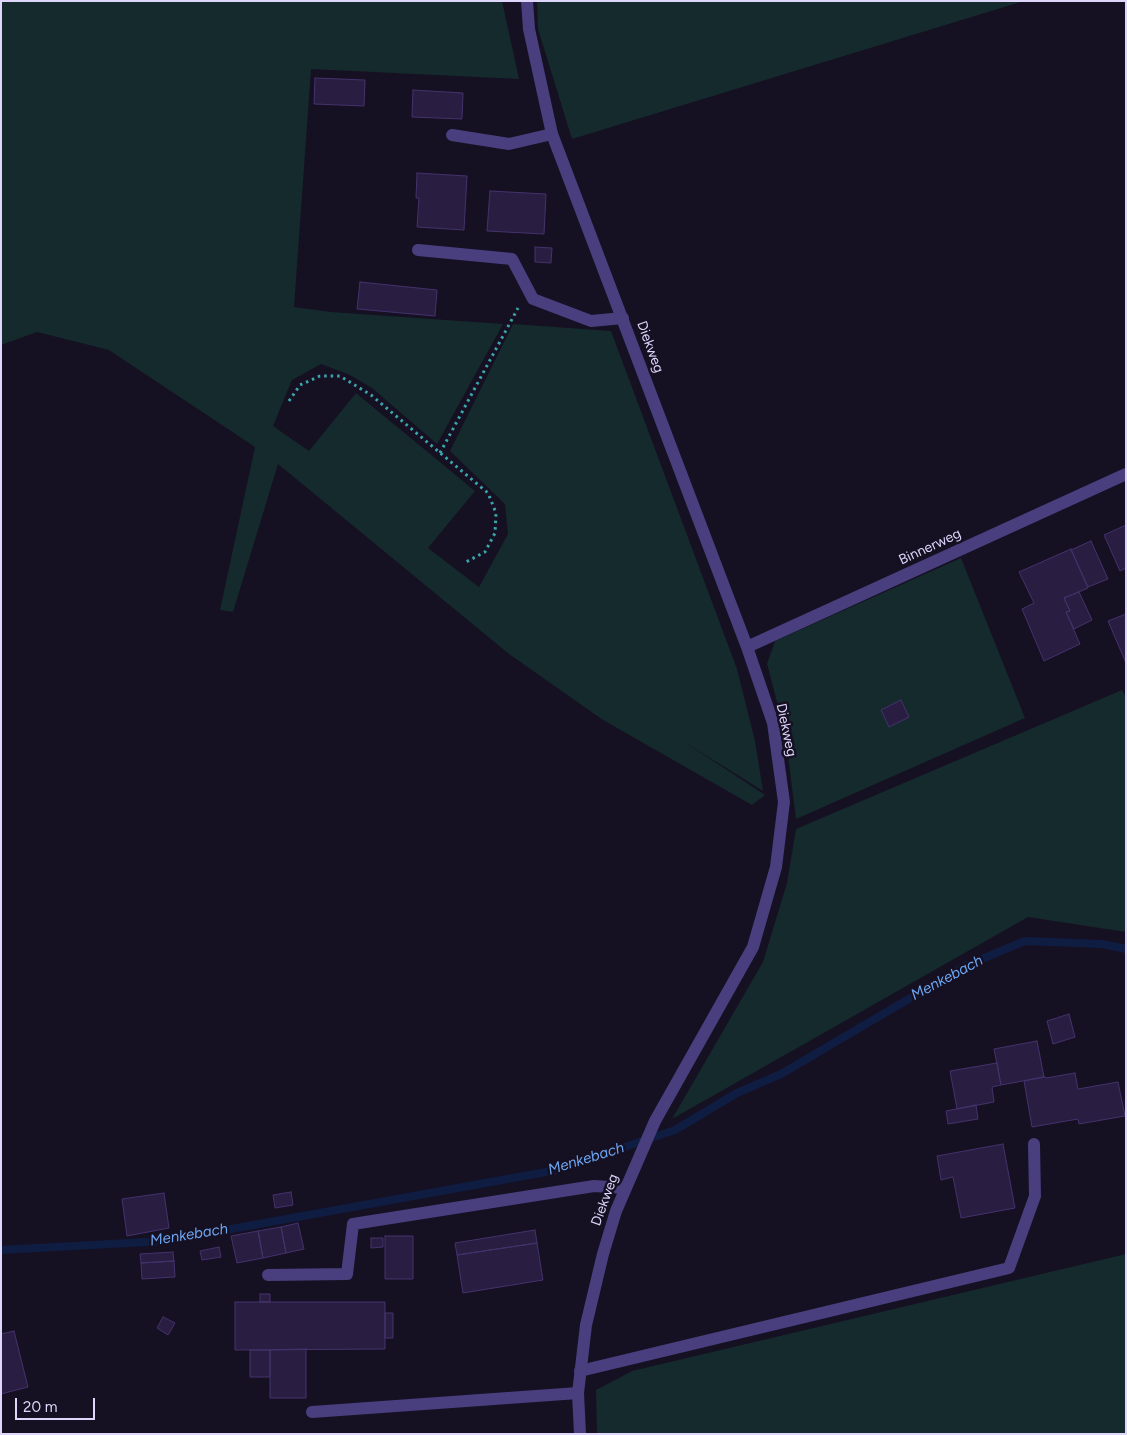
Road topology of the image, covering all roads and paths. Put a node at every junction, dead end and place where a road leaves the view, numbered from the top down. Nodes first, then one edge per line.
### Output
1 (527, 1) edge
2 (552, 134) junction
3 (452, 135) dead end
4 (418, 250) dead end
5 (533, 298) junction
6 (623, 318) junction
7 (289, 401) dead end
8 (440, 452) junction
9 (1126, 474) edge
10 (464, 563) dead end
11 (746, 647) junction
12 (1034, 1144) dead end
13 (625, 1188) junction
14 (268, 1274) dead end
15 (580, 1371) junction
16 (578, 1393) junction
17 (312, 1412) dead end
18 (580, 1434) edge

1 - 2 street, Diekweg
2 - 3 street
2 - 6 street, Diekweg
4 - 5 street
5 - 6 street
5 - 8 path
6 - 11 street, Diekweg
7 - 8 path
8 - 10 path
9 - 11 street, Binnerweg
11 - 13 street, Diekweg
12 - 15 street
13 - 14 street
13 - 15 street, Diekweg
15 - 16 street, Diekweg
16 - 17 street
16 - 18 street, Diekweg

